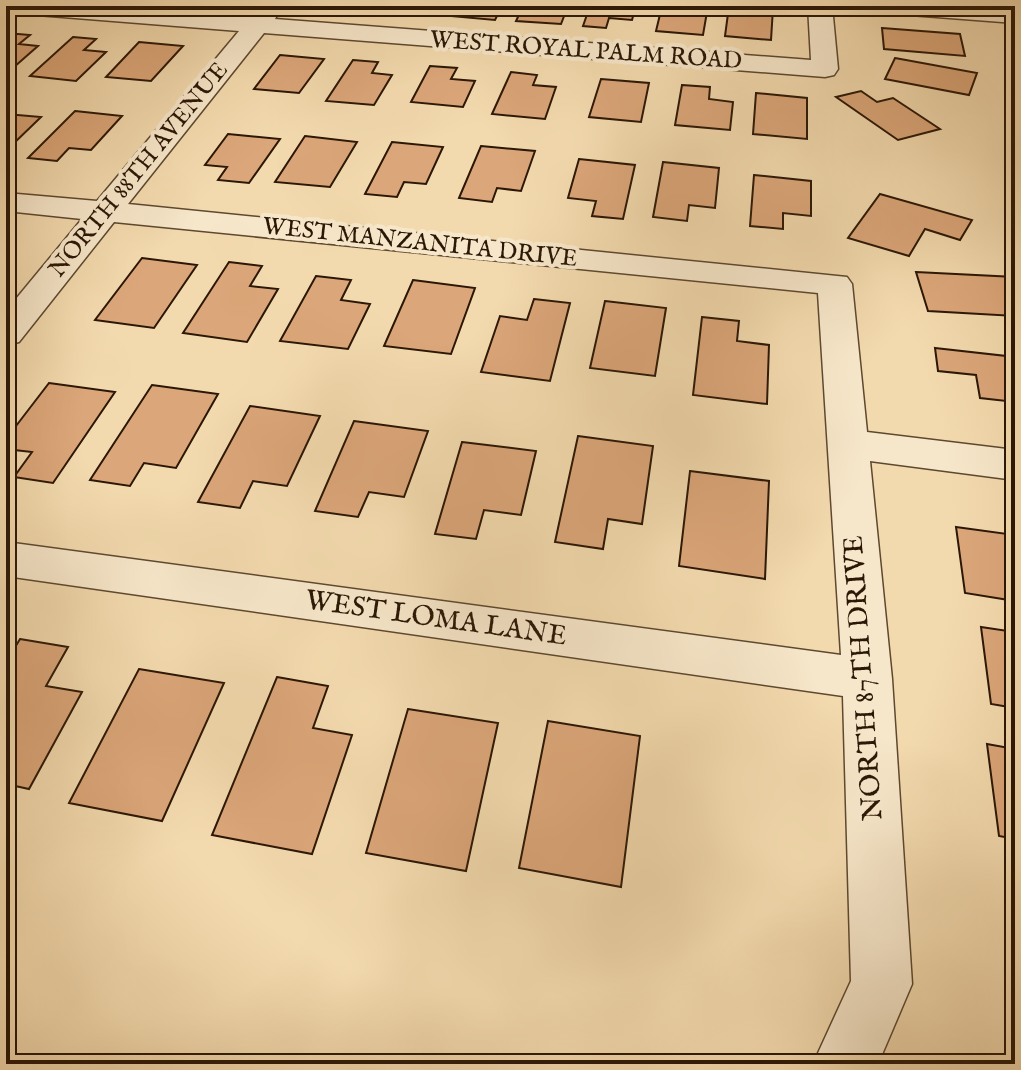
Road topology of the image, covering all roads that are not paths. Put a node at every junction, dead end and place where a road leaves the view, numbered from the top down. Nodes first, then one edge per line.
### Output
1 (12, 6) edge
2 (820, 6) edge
3 (884, 6) edge
4 (265, 16) edge
5 (1015, 16) edge
6 (6, 202) edge
7 (106, 212) junction
8 (835, 284) joint
9 (6, 334) edge
10 (846, 444) junction
11 (1015, 465) edge
12 (6, 559) edge
13 (867, 679) junction
14 (845, 1064) edge

1 - 4 street, WEST ROYAL PALM ROAD
2 - 4 street, WEST ROYAL PALM ROAD
3 - 5 street
4 - 7 street, NORTH 88TH AVENUE
6 - 7 street, WEST MANZANITA DRIVE
7 - 8 street, WEST MANZANITA DRIVE
7 - 9 street, NORTH 88TH AVENUE
8 - 10 street, NORTH 87TH DRIVE
10 - 11 street
10 - 13 street, NORTH 87TH DRIVE
12 - 13 street, WEST LOMA LANE
13 - 14 street, NORTH 87TH DRIVE

